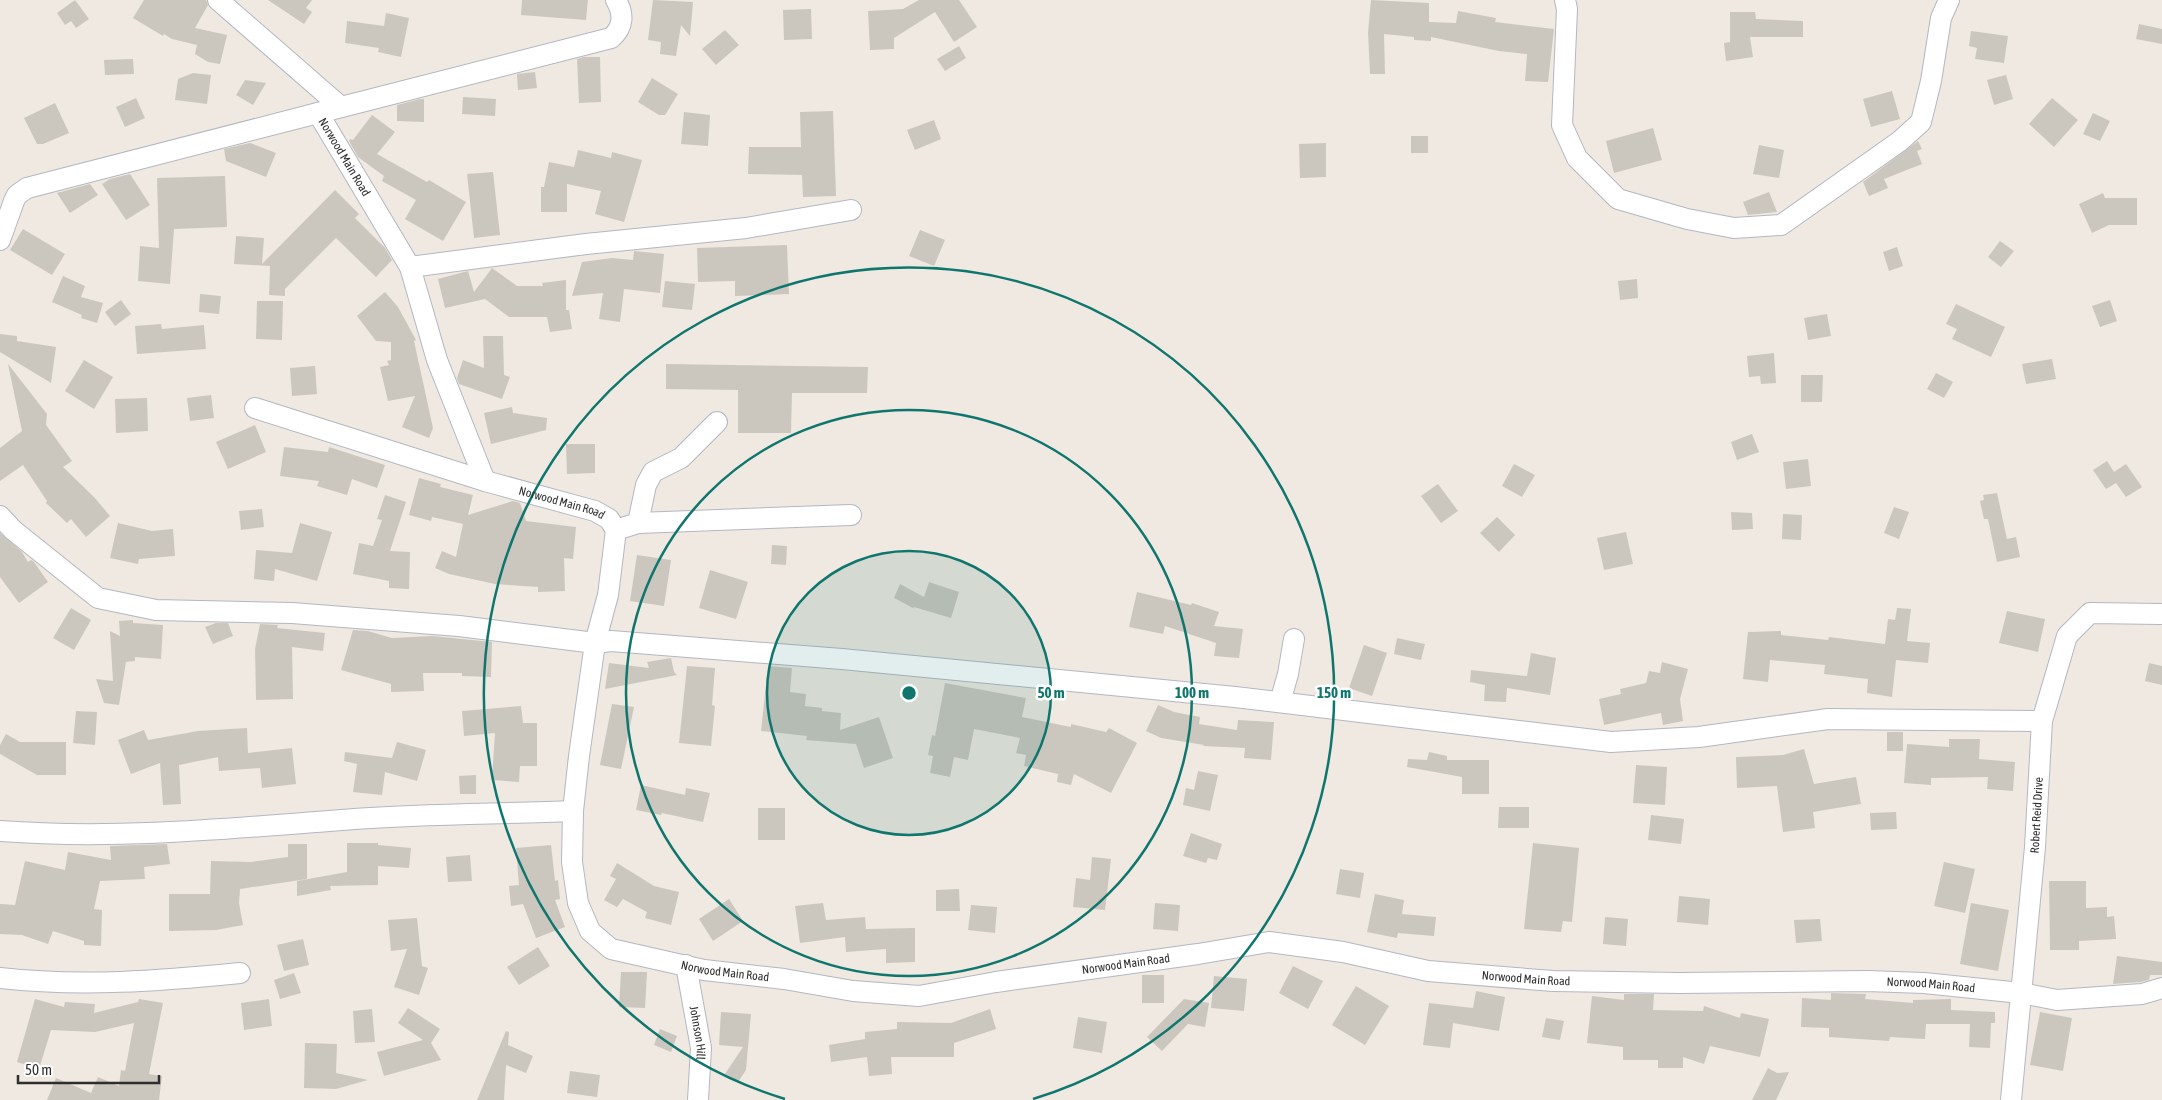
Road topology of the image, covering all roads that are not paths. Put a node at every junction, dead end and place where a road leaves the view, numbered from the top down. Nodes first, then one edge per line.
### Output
1 (218, 0) edge
2 (616, 0) edge
3 (1565, 0) edge
4 (1946, 2) edge
5 (342, 106) junction
6 (318, 113) junction
7 (850, 210) dead end
8 (0, 240) edge
9 (410, 267) junction
10 (255, 408) dead end
11 (716, 422) dead end
12 (485, 481) junction
13 (851, 515) dead end
14 (0, 516) edge
15 (638, 523) junction
16 (616, 530) junction
17 (2162, 614) edge
18 (1294, 639) dead end
19 (595, 642) junction
20 (1280, 702) junction
21 (2042, 721) junction
22 (573, 811) junction
23 (0, 831) edge
24 (686, 965) junction
25 (240, 973) dead end
26 (0, 978) edge
27 (2162, 988) edge
28 (2021, 993) junction
29 (698, 1100) edge
30 (2011, 1100) edge

1 - 5 street
2 - 5 street, Norwood Main Road
3 - 4 street
5 - 6 street, Norwood Main Road
6 - 8 street
6 - 9 street, Norwood Main Road
7 - 9 street
9 - 12 street, Norwood Main Road
10 - 12 street
11 - 15 street
12 - 16 street, Norwood Main Road
13 - 15 street
14 - 19 street
15 - 16 street
16 - 19 street, Norwood Main Road
17 - 21 street, Robert Reid Drive
18 - 20 street
19 - 20 street
19 - 22 street, Norwood Main Road
20 - 21 street
21 - 28 street, Robert Reid Drive
22 - 23 street
22 - 24 street, Norwood Main Road
24 - 28 street, Norwood Main Road
24 - 29 street, Johnson Hill
25 - 26 street
27 - 28 street, Norwood Main Road
28 - 30 street, Robert Reid Drive

